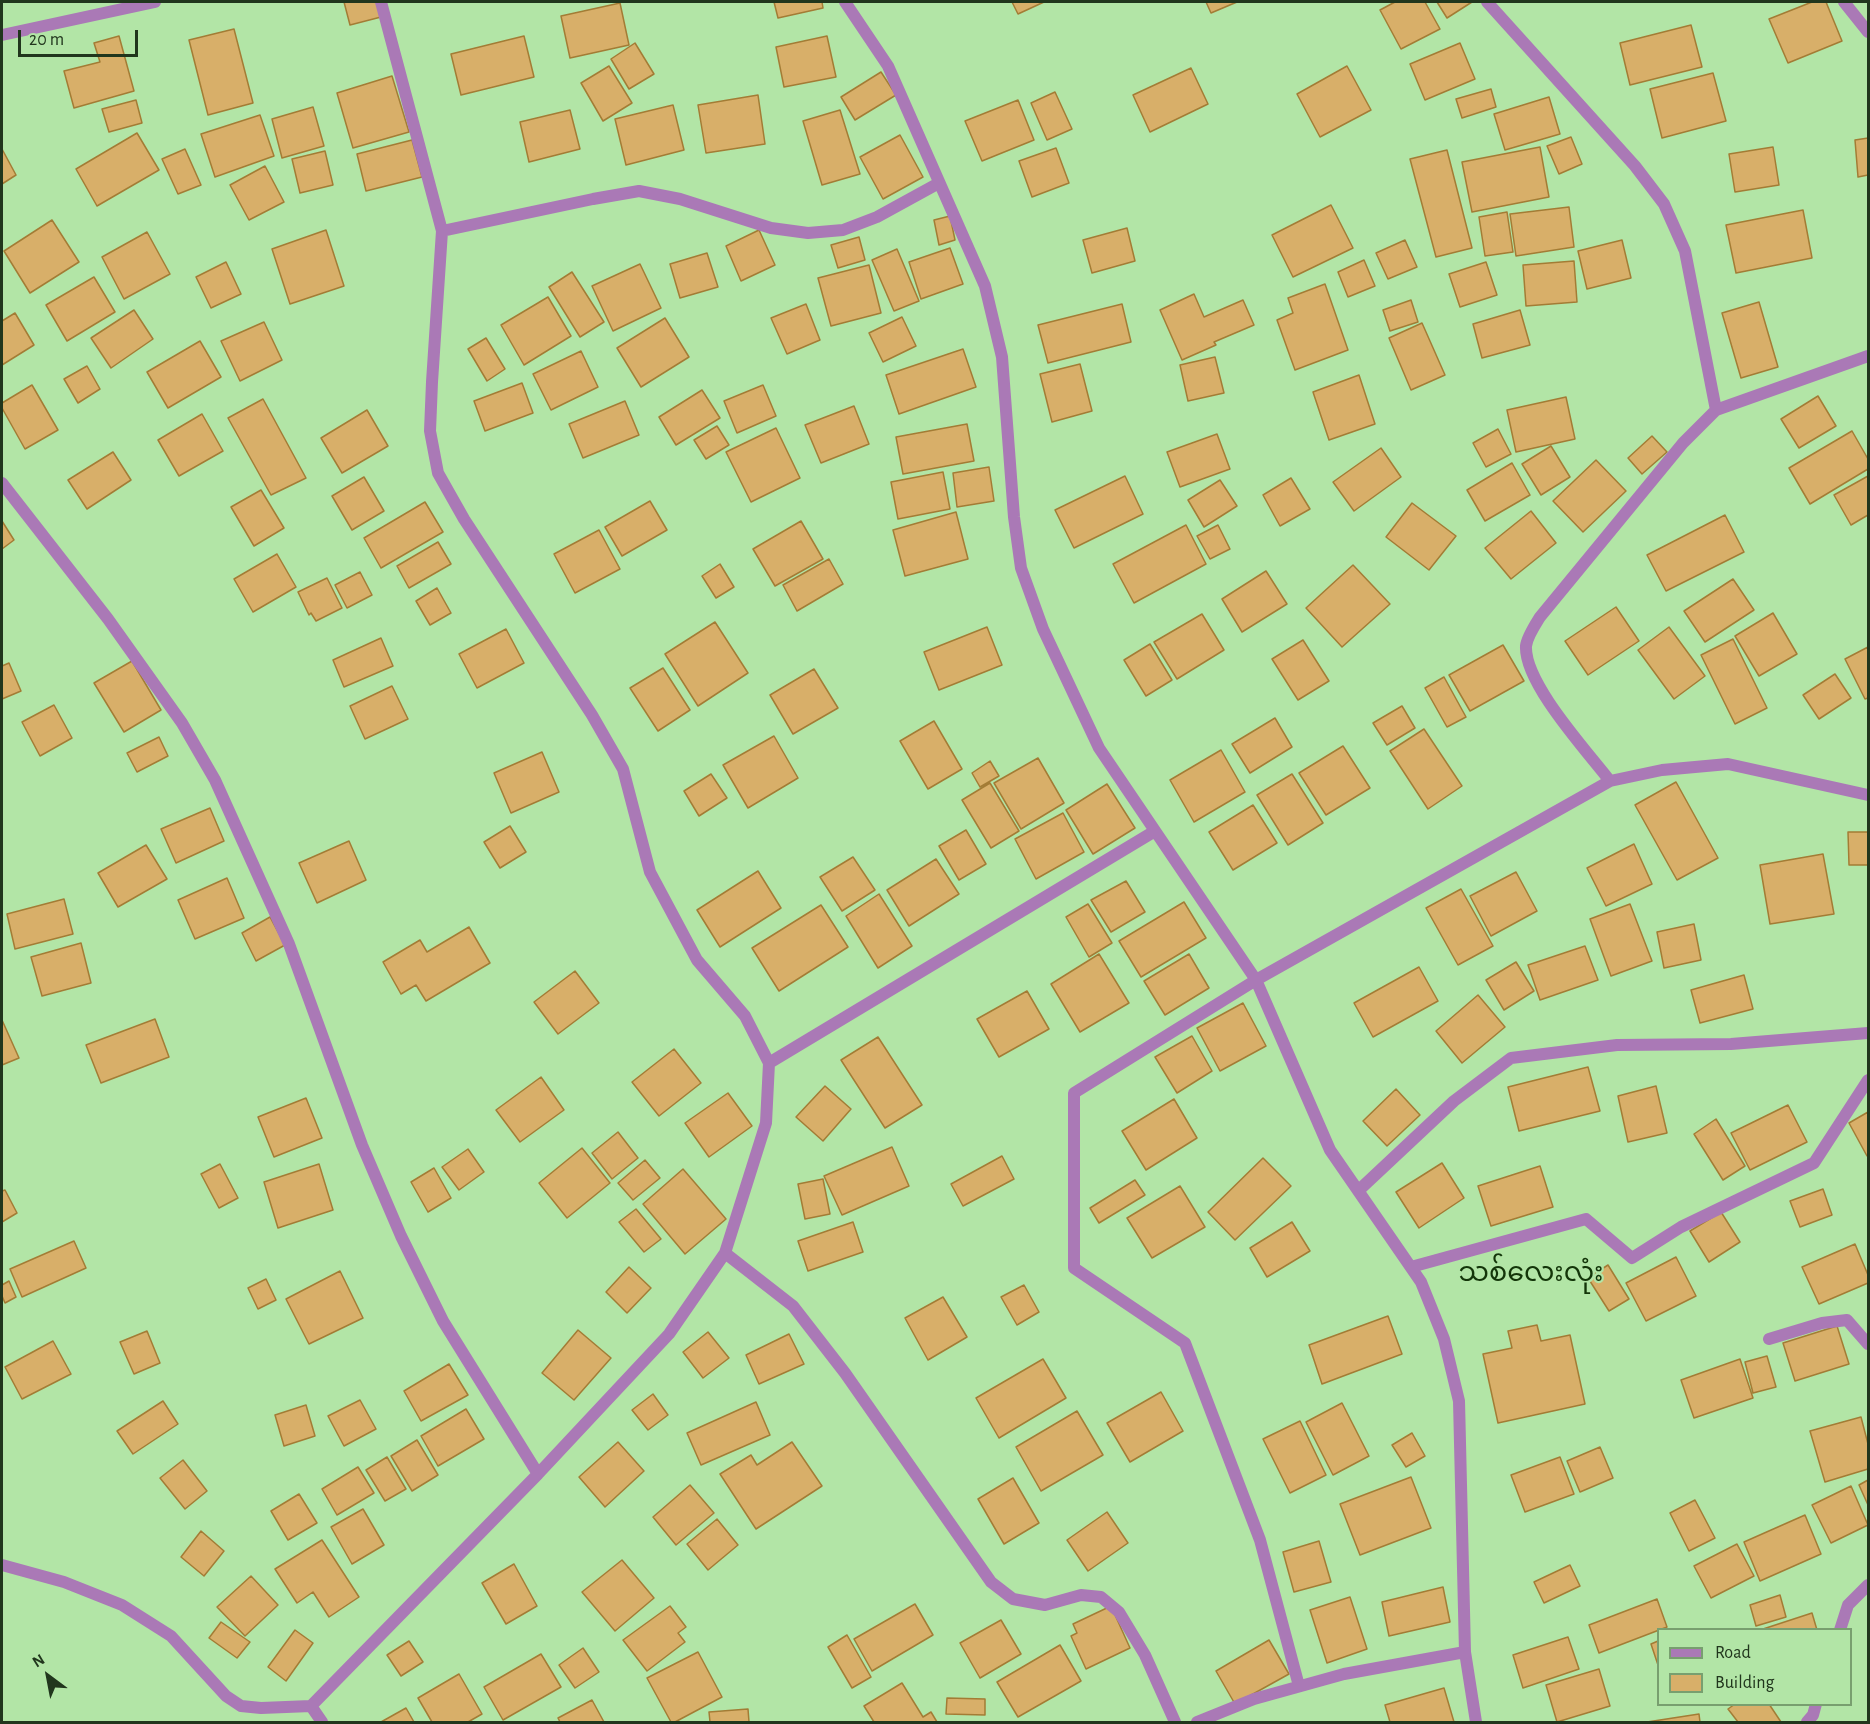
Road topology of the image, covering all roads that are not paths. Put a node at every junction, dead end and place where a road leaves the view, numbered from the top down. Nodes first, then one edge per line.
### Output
1 (155, 2) edge
2 (381, 2) edge
3 (845, 2) edge
4 (1487, 2) edge
5 (1844, 2) edge
6 (1869, 32) edge
7 (2, 35) edge
8 (939, 183) junction
9 (442, 231) junction
10 (1869, 356) edge
11 (1716, 410) junction
12 (2, 483) edge
13 (1610, 781) junction
14 (1869, 795) edge
15 (1155, 831) junction
16 (1256, 980) junction
17 (1869, 1033) edge
18 (769, 1063) junction
19 (1869, 1080) edge
20 (1358, 1191) junction
21 (725, 1253) junction
22 (1411, 1267) junction
23 (1769, 1339) dead end
24 (1869, 1344) edge
25 (538, 1474) junction
26 (2, 1565) edge
27 (1869, 1585) edge
28 (1840, 1628) edge
29 (1465, 1652) junction
30 (1299, 1686) junction
31 (312, 1706) junction
32 (1815, 1706) edge
33 (321, 1722) edge
34 (1175, 1722) edge
35 (1197, 1722) edge
36 (1476, 1722) edge
37 (1807, 1722) edge

1 - 7 street
2 - 9 street
3 - 8 street
4 - 11 street
5 - 6 street
8 - 9 street
8 - 15 street
9 - 18 street
10 - 11 street
11 - 13 street
12 - 25 street
13 - 14 street
13 - 16 street
15 - 16 street
15 - 18 street
16 - 20 street
16 - 30 street
17 - 20 street
18 - 21 street
19 - 22 street
20 - 22 street
21 - 25 street
21 - 34 street
22 - 29 street
23 - 24 street
25 - 31 street
26 - 31 street
27 - 28 street
29 - 30 street
29 - 36 street
30 - 35 street
31 - 33 street
32 - 37 street

